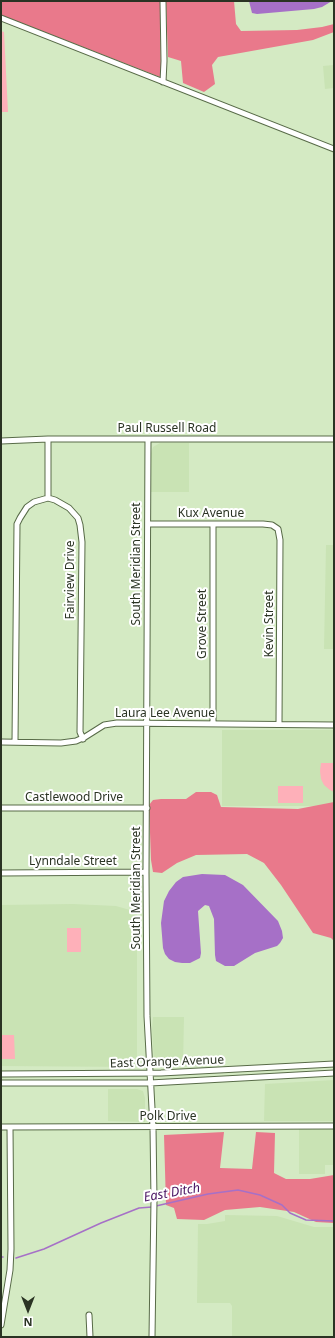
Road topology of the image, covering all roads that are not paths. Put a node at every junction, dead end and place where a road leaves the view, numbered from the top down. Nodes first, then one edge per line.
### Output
1 (163, 1) edge
2 (1, 18) edge
3 (163, 82) junction
4 (334, 149) edge
5 (148, 439) junction
6 (334, 439) edge
7 (48, 440) junction
8 (1, 441) edge
9 (48, 498) junction
10 (148, 524) junction
11 (213, 524) junction
12 (275, 526) joint
13 (146, 723) junction
14 (213, 724) junction
15 (279, 724) junction
16 (334, 725) edge
17 (83, 739) junction
18 (1, 742) edge
19 (15, 742) junction
20 (1, 808) edge
21 (147, 808) junction
22 (146, 872) junction
23 (1, 873) edge
24 (334, 1064) edge
25 (334, 1073) edge
26 (1, 1074) edge
27 (150, 1074) junction
28 (150, 1083) junction
29 (1, 1084) edge
30 (334, 1126) edge
31 (1, 1127) edge
32 (10, 1127) junction
33 (153, 1127) junction
34 (90, 1315) dead end
35 (1, 1325) edge
36 (90, 1337) edge
37 (152, 1337) edge

1 - 3 street
2 - 3 street
3 - 4 street
5 - 6 street, Paul Russell Road
5 - 7 street, Paul Russell Road
5 - 10 street, South Meridian Street
7 - 8 street, Paul Russell Road
7 - 9 street
9 - 17 street, Fairview Drive
9 - 19 street
10 - 11 street, Kux Avenue
10 - 13 street, South Meridian Street
11 - 12 street, Kux Avenue
11 - 14 street, Grove Street
12 - 15 street, Kevin Street
13 - 14 street, Laura Lee Avenue
13 - 17 street, Laura Lee Avenue
13 - 21 street, South Meridian Street
14 - 15 street, Laura Lee Avenue
15 - 16 street, Laura Lee Avenue
17 - 19 street, Laura Lee Avenue
18 - 19 street, Laura Lee Avenue
20 - 21 street, Castlewood Drive
21 - 22 street, South Meridian Street
22 - 23 street, Lynndale Street
22 - 27 street, South Meridian Street
24 - 27 street, East Orange Avenue
25 - 28 street, East Orange Avenue
26 - 27 street, East Orange Avenue
27 - 28 street, South Meridian Street
28 - 29 street, East Orange Avenue
28 - 33 street, South Meridian Street
30 - 33 street, Polk Drive
31 - 32 street, Polk Drive
32 - 33 street, Polk Drive
32 - 35 street
33 - 37 street, South Meridian Street
34 - 36 street

